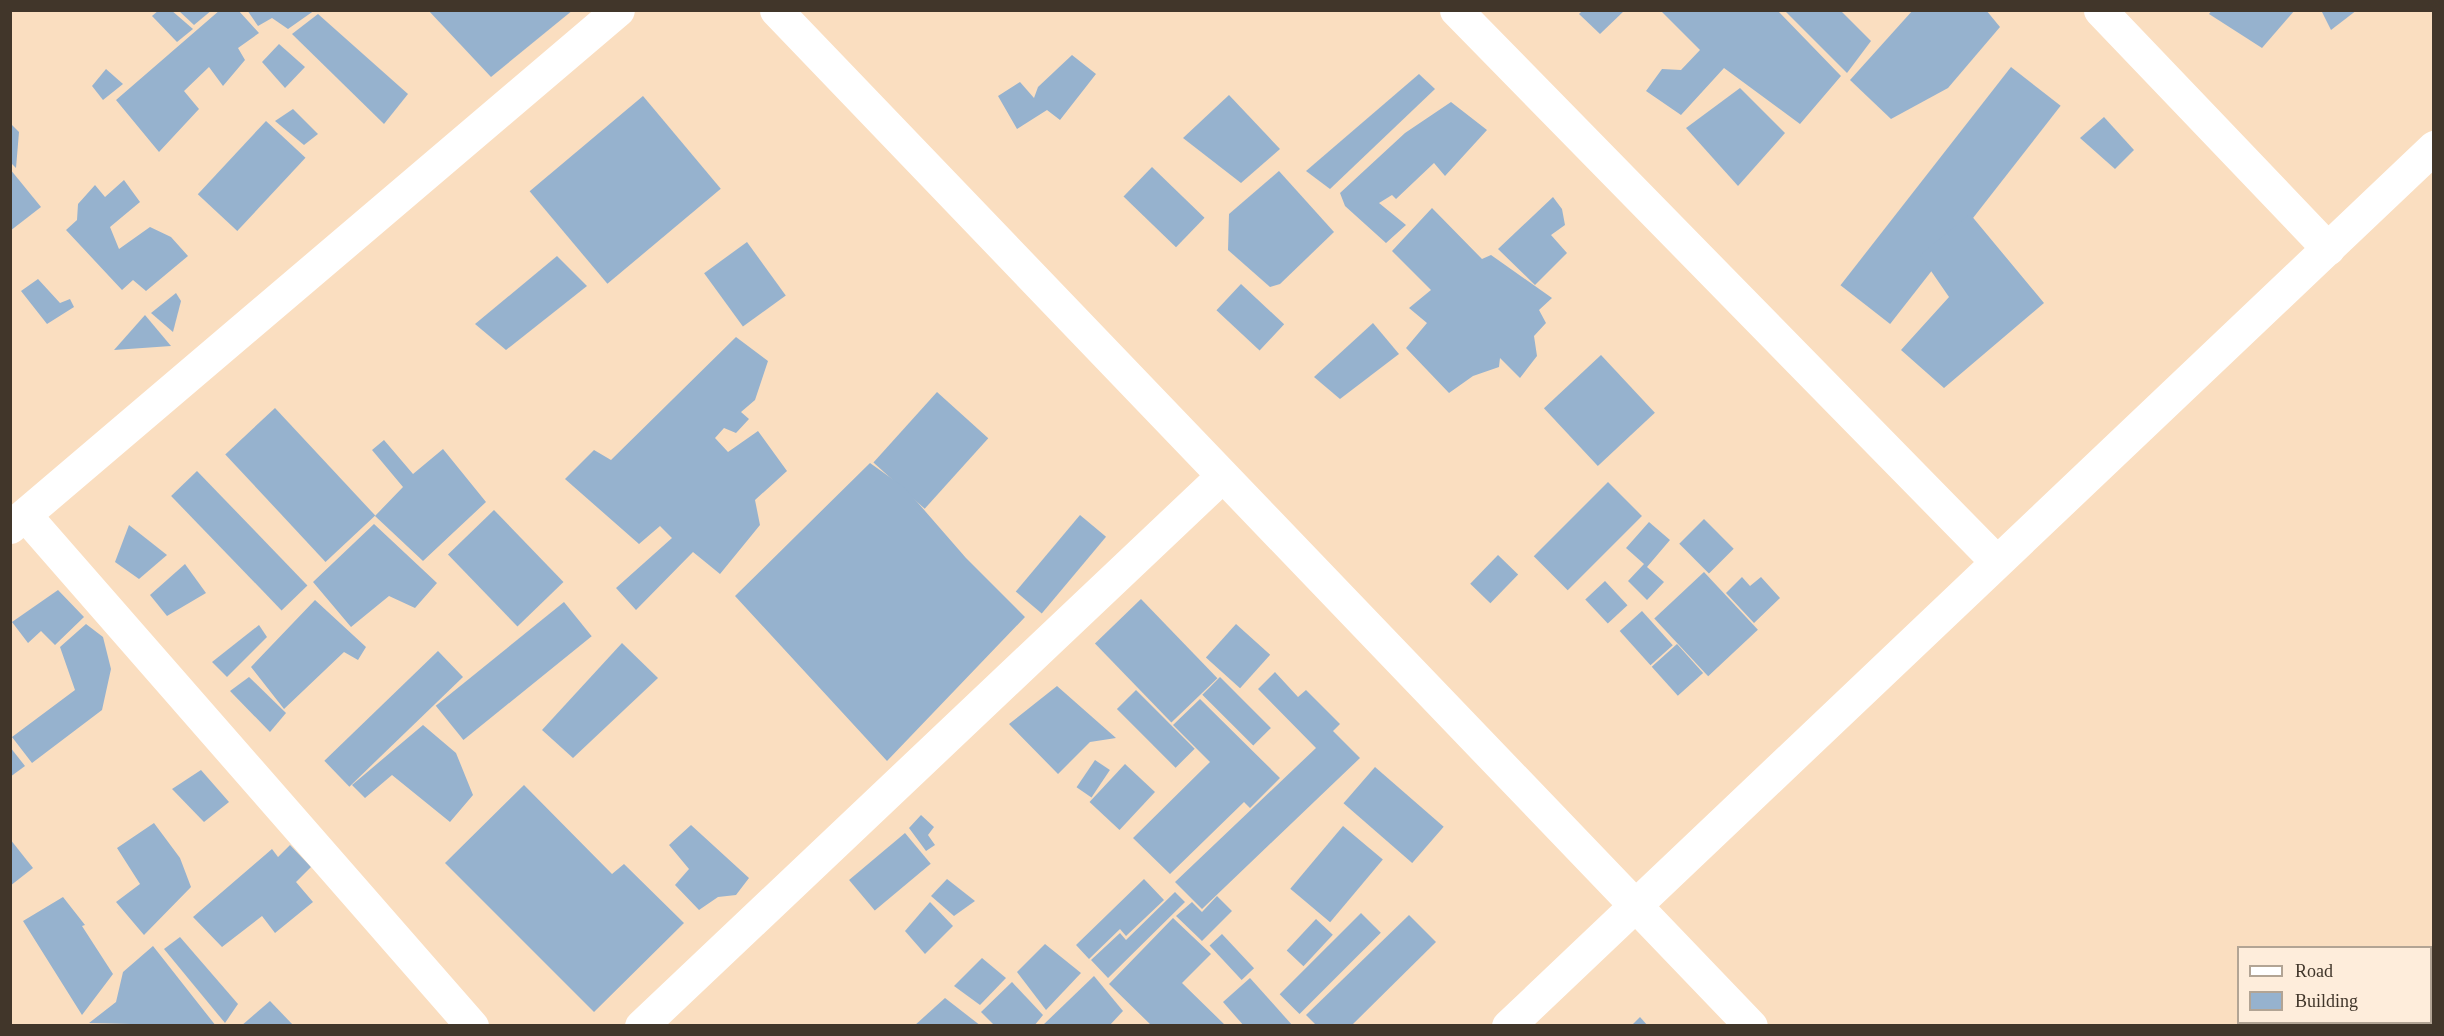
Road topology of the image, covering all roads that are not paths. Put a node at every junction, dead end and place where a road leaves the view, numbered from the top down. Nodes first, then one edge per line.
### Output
1 (618, 10) edge
2 (776, 10) edge
3 (1456, 10) edge
4 (2100, 10) edge
5 (2433, 147) edge
6 (2328, 249) junction
7 (1221, 477) junction
8 (18, 521) edge
9 (1996, 561) junction
10 (1634, 904) junction
11 (472, 1026) edge
12 (641, 1026) edge
13 (1508, 1026) edge
14 (1751, 1026) edge

1 - 8 street
2 - 7 street
3 - 9 street
4 - 6 street
5 - 6 street
6 - 9 street
7 - 10 street
7 - 12 street
8 - 11 street
9 - 10 street
10 - 13 street
10 - 14 street

